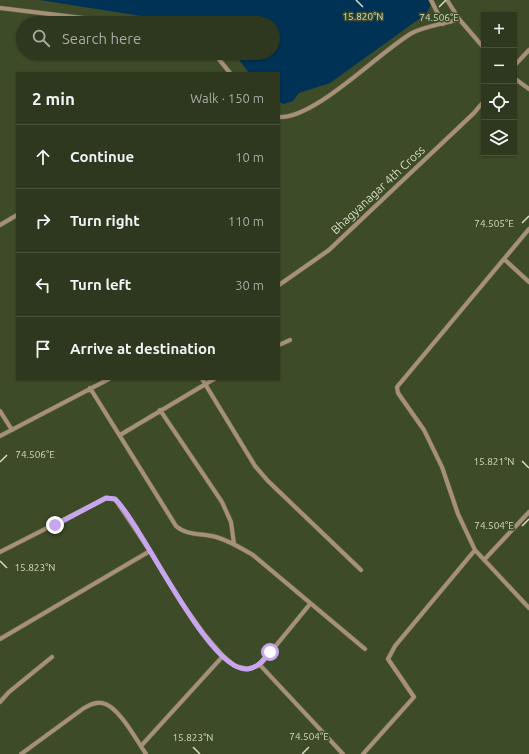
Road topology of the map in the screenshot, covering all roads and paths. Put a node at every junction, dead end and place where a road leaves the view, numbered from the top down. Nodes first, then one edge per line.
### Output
1 (431, 0) edge
2 (447, 0) edge
3 (0, 8) edge
4 (66, 16) edge
5 (459, 19) junction
6 (443, 24) junction
7 (481, 45) edge
8 (529, 50) edge
9 (220, 60) edge
10 (517, 63) edge
11 (229, 72) edge
12 (517, 80) edge
13 (529, 89) edge
14 (481, 105) edge
15 (280, 117) edge
16 (16, 216) edge
17 (0, 226) edge
18 (529, 230) edge
19 (504, 259) junction
20 (529, 282) edge
21 (280, 284) edge
22 (290, 340) dead end
23 (280, 345) edge
24 (107, 380) edge
25 (203, 380) edge
26 (212, 380) edge
27 (205, 384) junction
28 (90, 388) junction
29 (160, 410) junction
30 (0, 411) edge
31 (12, 430) junction
32 (120, 435) junction
33 (0, 436) edge
34 (529, 513) edge
35 (234, 544) junction
36 (475, 550) junction
37 (150, 551) junction
38 (0, 552) edge
39 (484, 560) junction
40 (361, 570) dead end
41 (310, 604) junction
42 (529, 608) edge
43 (0, 639) edge
44 (365, 649) dead end
45 (223, 656) junction
46 (52, 657) dead end
47 (260, 665) junction
48 (0, 702) edge
49 (141, 746) junction
50 (21, 754) edge
51 (146, 754) edge
52 (343, 754) edge
53 (363, 754) edge

1 - 6 street
2 - 5 street
3 - 4 street
5 - 6 street
5 - 7 street
6 - 15 street
8 - 10 street
9 - 11 street
12 - 13 street
14 - 21 street, Bhagyanagar 4th Cross
16 - 17 street
18 - 19 street
19 - 20 street
19 - 36 street
22 - 23 street
24 - 28 street
25 - 27 street
26 - 27 street
27 - 29 street
27 - 40 street
28 - 31 street
28 - 32 street
29 - 32 street
29 - 35 street
30 - 31 street
31 - 33 street
32 - 35 street
34 - 39 street
35 - 41 street
36 - 39 street
36 - 53 street
37 - 38 street
37 - 43 street
37 - 45 street
39 - 42 street
41 - 44 street
41 - 47 street
45 - 47 street
45 - 49 street
46 - 48 street
47 - 52 street
49 - 50 street
49 - 51 street

